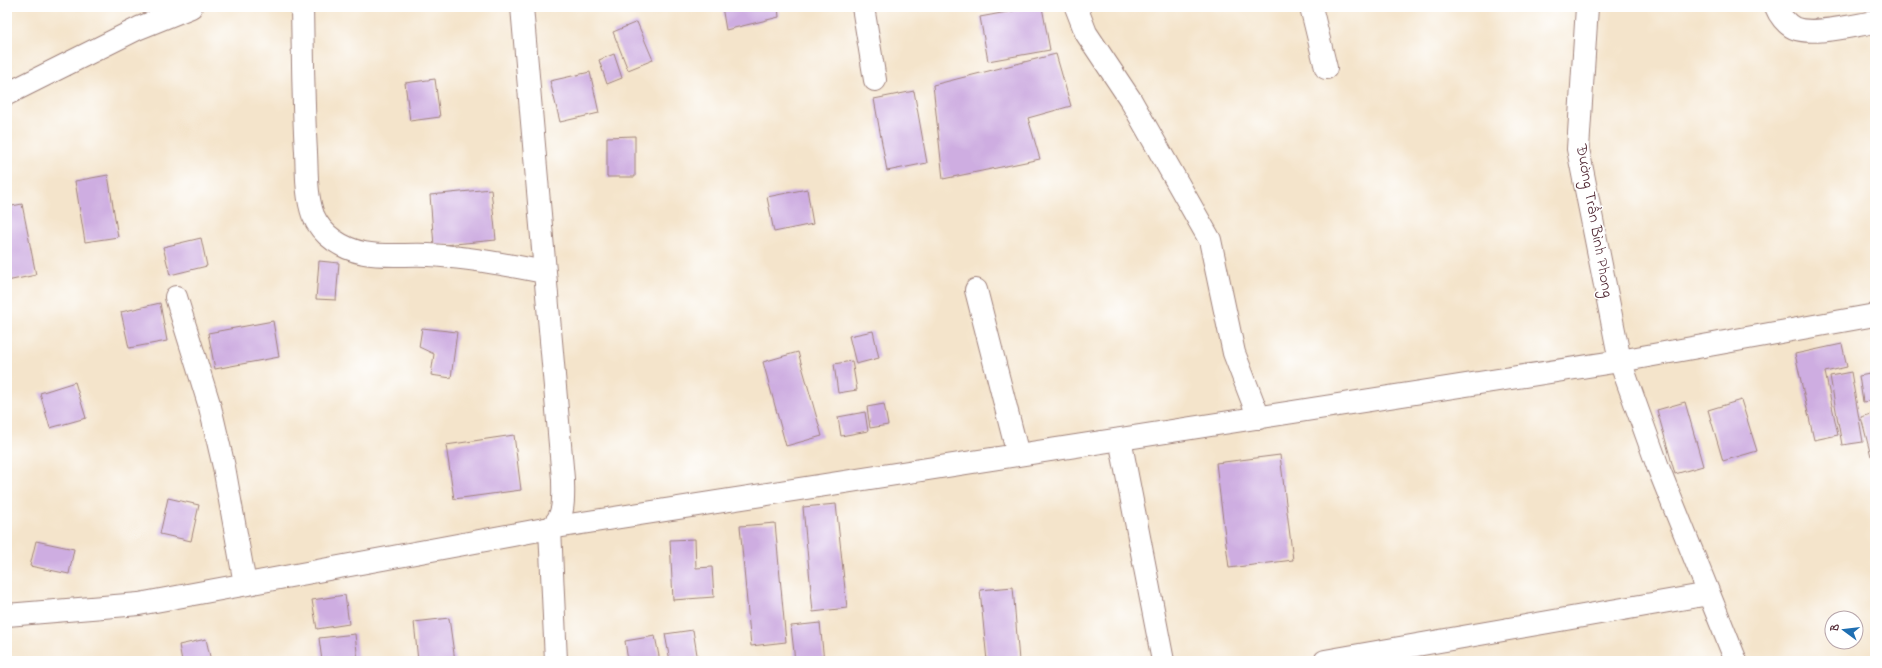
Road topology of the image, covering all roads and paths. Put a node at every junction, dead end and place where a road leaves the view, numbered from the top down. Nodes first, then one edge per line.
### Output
1 (302, 7) edge
2 (863, 7) edge
3 (1076, 7) edge
4 (1310, 7) edge
5 (1587, 7) edge
6 (1776, 7) edge
7 (179, 9) edge
8 (527, 9) edge
9 (1875, 22) edge
10 (1326, 68) dead end
11 (875, 80) dead end
12 (7, 94) edge
13 (544, 272) junction
14 (976, 290) dead end
15 (176, 297) dead end
16 (1875, 315) edge
17 (1620, 361) junction
18 (1259, 418) junction
19 (1120, 439) junction
20 (1018, 456) junction
21 (550, 528) junction
22 (245, 584) junction
23 (1709, 594) junction
24 (7, 616) edge
25 (556, 661) edge
26 (1163, 661) edge
27 (1325, 661) edge
28 (1736, 661) edge

1 - 13 street
2 - 11 street
3 - 18 street
4 - 10 street
5 - 17 street, Đường Trần Bình Phong
6 - 9 street
7 - 12 street
8 - 13 street
13 - 21 street
14 - 20 street
15 - 22 street
16 - 17 street
17 - 18 street
17 - 23 street, Đường Trần Bình Phong
18 - 19 street
19 - 20 street
19 - 26 street
20 - 21 street
21 - 22 street
21 - 25 street
22 - 24 street
23 - 27 street
23 - 28 street, Đường Trần Bình Phong

